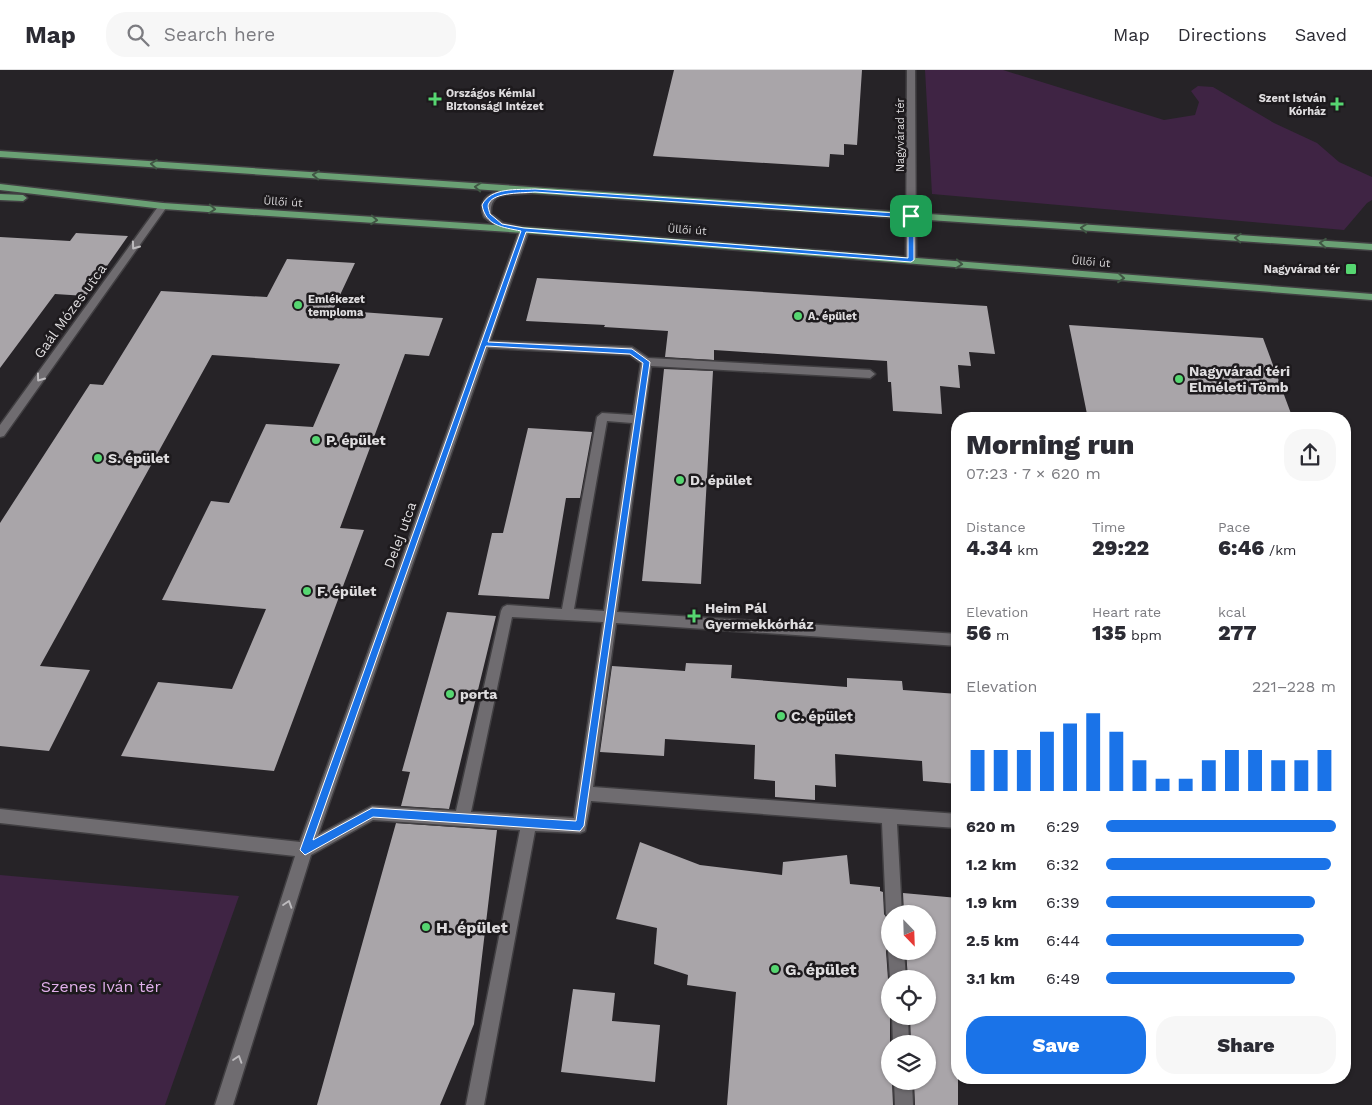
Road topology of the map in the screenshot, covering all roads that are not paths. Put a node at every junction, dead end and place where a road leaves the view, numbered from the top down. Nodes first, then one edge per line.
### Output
1 (911, 70) edge
2 (0, 154) edge
3 (0, 187) edge
4 (535, 190) junction
5 (0, 197) edge
6 (110, 201) junction
7 (163, 206) junction
8 (911, 216) junction
9 (524, 230) junction
10 (1372, 247) edge
11 (911, 260) junction
12 (1372, 297) edge
13 (484, 344) junction
14 (646, 362) junction
15 (870, 374) dead end
16 (638, 419) junction
17 (0, 433) edge
18 (568, 614) junction
19 (610, 617) junction
20 (951, 640) edge
21 (584, 794) junction
22 (0, 816) edge
23 (889, 816) junction
24 (462, 818) junction
25 (951, 820) edge
26 (529, 822) junction
27 (305, 850) junction
28 (894, 905) edge
29 (903, 1090) edge
30 (224, 1105) edge
31 (474, 1105) edge
32 (904, 1105) edge

1 - 8 street, Nagyvárad tér
4 -> 2 main road
3 - 6 main road, Üllői út
4 - 8 main road
4 - 9 street
5 - 6 main road
6 - 7 main road, Üllői út
7 -> 9 main road, Üllői út
7 -> 17 street, Gaál Mózes utca
10 -> 8 main road
8 - 11 street, Nagyvárad tér
9 - 11 main road, Üllői út
9 - 13 street, Delej utca
11 -> 12 main road, Üllői út
13 - 14 street
13 - 27 street, Delej utca
14 - 15 street
14 - 16 street
16 - 18 street
16 - 19 street
18 - 19 street
18 - 24 street
19 - 20 street
19 - 21 street
21 - 23 street
21 - 26 street
22 - 27 street
23 - 25 street
23 - 28 street
24 - 26 street
24 - 27 street
26 - 31 street
30 -> 27 street
29 - 32 street

